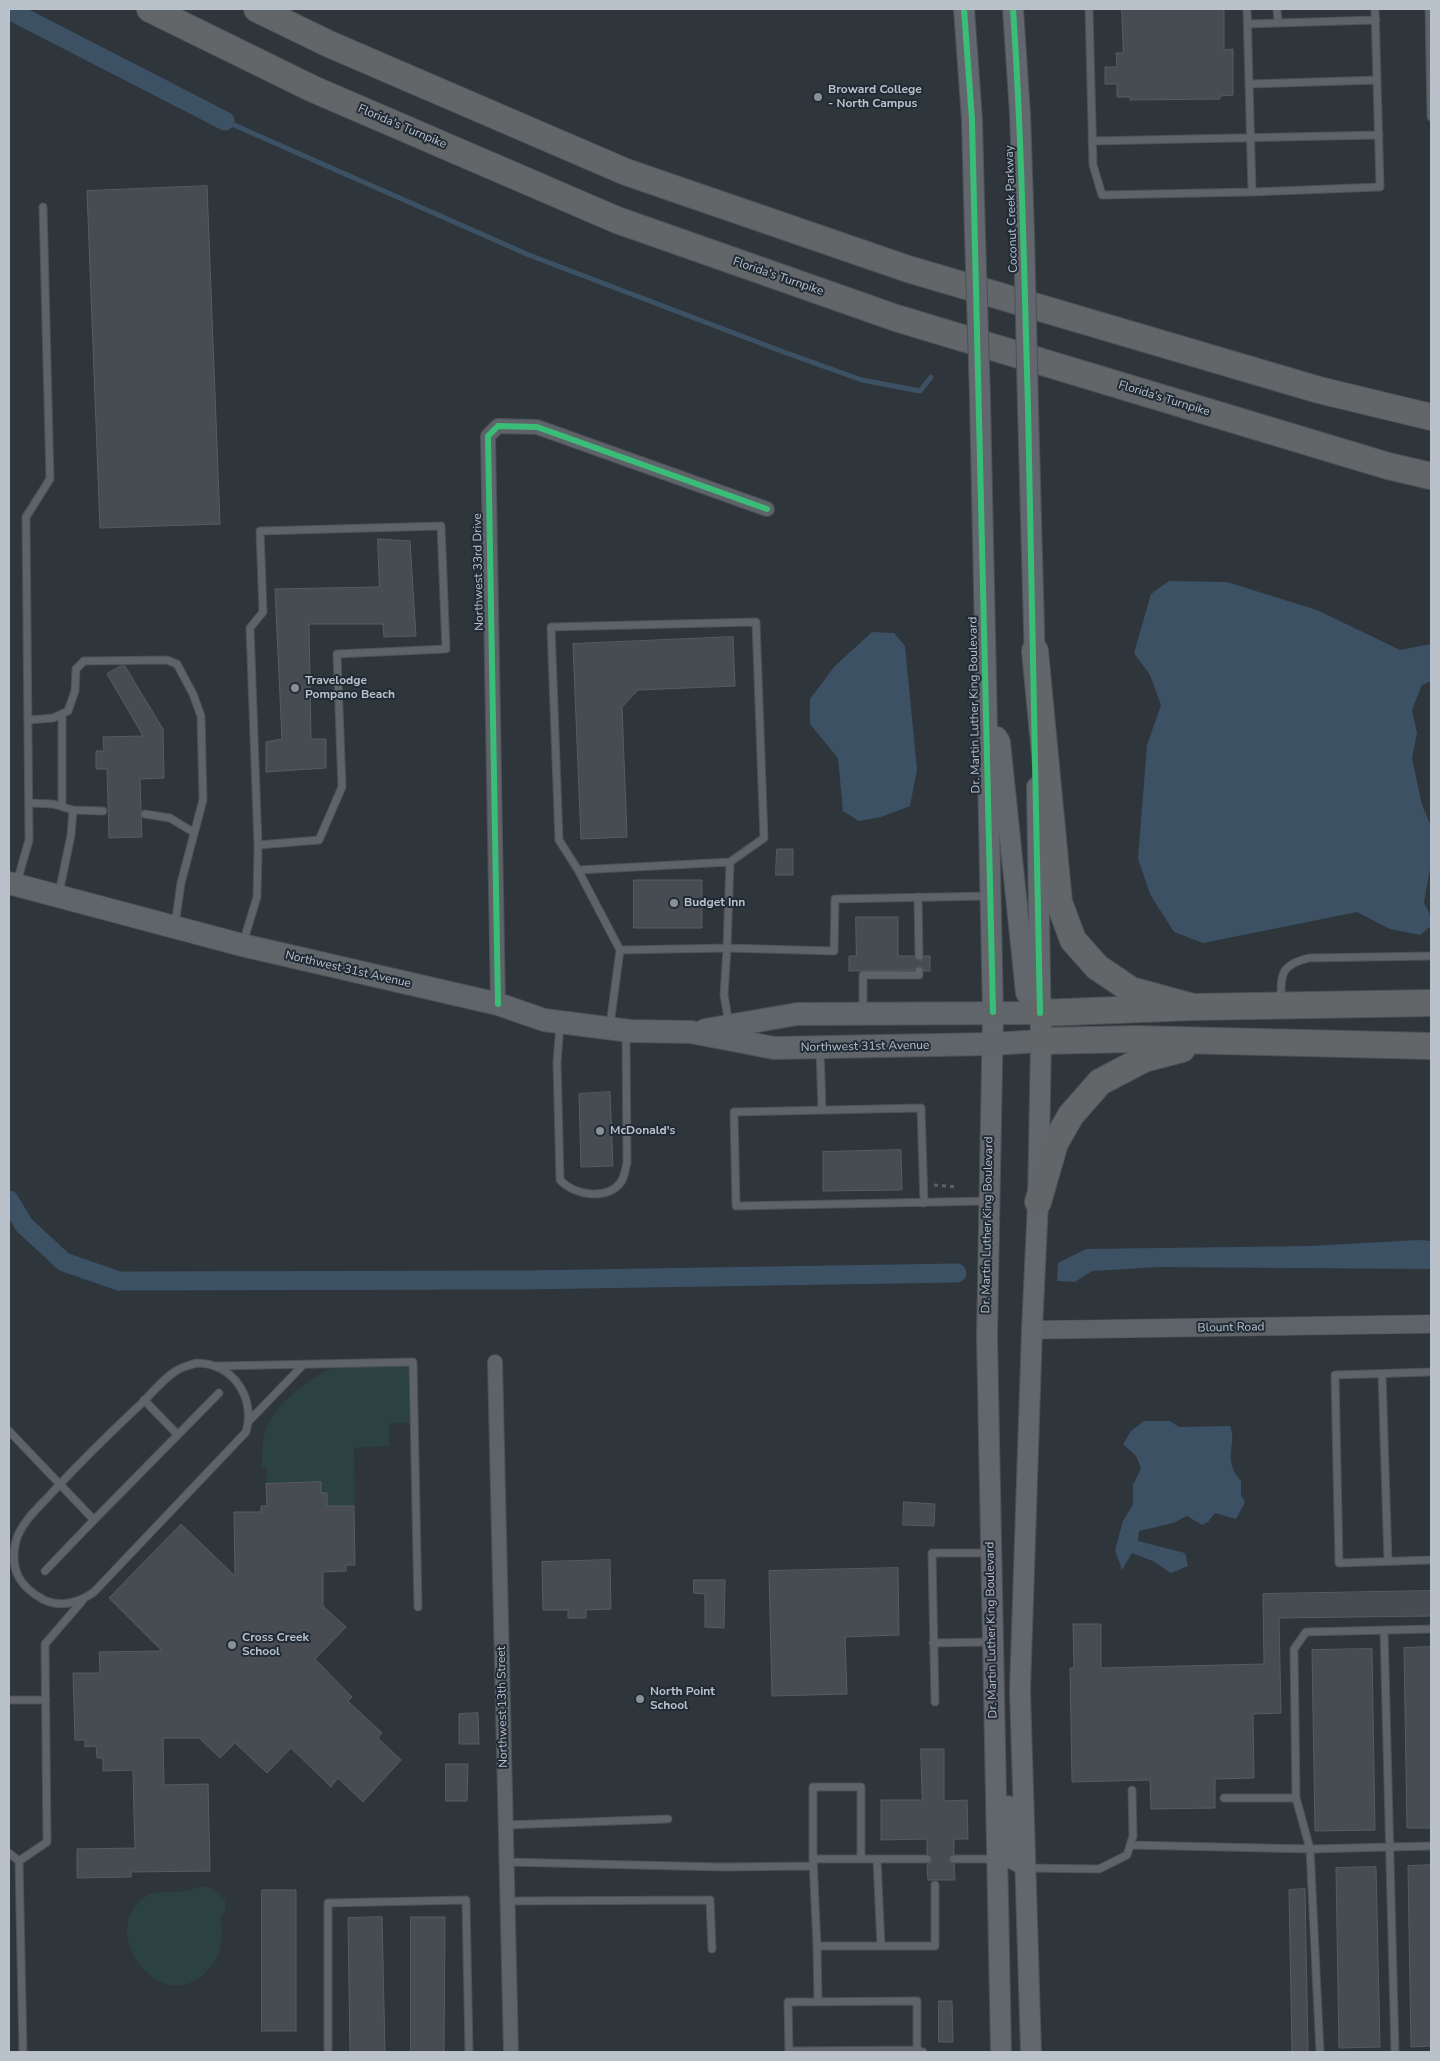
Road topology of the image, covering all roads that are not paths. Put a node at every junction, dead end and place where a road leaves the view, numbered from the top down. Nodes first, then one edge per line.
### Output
1 (150, 9) edge
2 (257, 9) edge
3 (964, 9) edge
4 (1013, 9) edge
5 (1089, 9) edge
6 (1247, 9) edge
7 (1277, 9) edge
8 (1375, 9) edge
9 (1429, 9) edge
10 (1376, 20) junction
11 (1278, 23) junction
12 (1248, 24) junction
13 (1377, 80) junction
14 (1249, 84) junction
15 (1431, 117) edge
16 (1378, 135) junction
17 (1250, 138) junction
18 (1092, 141) junction
19 (1252, 192) junction
20 (43, 207) dead end
21 (1431, 417) edge
22 (1431, 476) edge
23 (767, 509) dead end
24 (1035, 651) junction
25 (986, 707) junction
26 (62, 714) junction
27 (28, 720) junction
28 (29, 803) junction
29 (62, 806) junction
30 (73, 810) junction
31 (103, 811) dead end
32 (145, 814) dead end
33 (193, 832) junction
34 (258, 845) junction
35 (730, 862) junction
36 (578, 870) junction
37 (13, 884) edge
38 (58, 896) junction
39 (990, 896) junction
40 (918, 897) junction
41 (175, 927) junction
42 (242, 945) junction
43 (727, 948) junction
44 (620, 950) junction
45 (919, 956) dead end
46 (1431, 956) edge
47 (919, 971) dead end
48 (498, 1004) junction
49 (1431, 1004) edge
50 (1281, 1006) junction
51 (1193, 1007) junction
52 (993, 1012) junction
53 (863, 1013) junction
54 (1040, 1013) junction
55 (560, 1022) junction
56 (730, 1026) junction
57 (618, 1029) junction
58 (691, 1032) junction
59 (1041, 1040) junction
60 (1211, 1040) junction
61 (991, 1044) junction
62 (1431, 1046) edge
63 (820, 1047) junction
64 (822, 1109) junction
65 (988, 1201) junction
66 (1038, 1202) junction
67 (924, 1203) junction
68 (1431, 1324) edge
69 (1032, 1330) junction
70 (495, 1362) dead end
71 (303, 1365) junction
72 (218, 1366) junction
73 (1431, 1372) edge
74 (1382, 1374) junction
75 (219, 1393) dead end
76 (144, 1400) junction
77 (249, 1421) junction
78 (9, 1431) edge
79 (178, 1435) junction
80 (60, 1484) junction
81 (94, 1520) junction
82 (990, 1553) junction
83 (1431, 1560) edge
84 (1388, 1561) junction
85 (44, 1571) dead end
86 (83, 1600) junction
87 (418, 1607) dead end
88 (1431, 1629) edge
89 (1384, 1630) junction
90 (992, 1642) junction
91 (933, 1643) junction
92 (9, 1700) edge
93 (46, 1700) junction
94 (934, 1702) dead end
95 (994, 1745) junction
96 (1132, 1790) dead end
97 (1224, 1798) dead end
98 (1296, 1798) junction
99 (668, 1819) dead end
100 (506, 1825) junction
101 (1130, 1846) junction
102 (1431, 1846) edge
103 (1390, 1847) junction
104 (1310, 1849) junction
105 (9, 1853) edge
106 (862, 1859) junction
107 (927, 1859) dead end
108 (954, 1859) dead end
109 (996, 1859) junction
110 (877, 1860) junction
111 (19, 1861) junction
112 (506, 1862) junction
113 (813, 1863) junction
114 (1026, 1868) junction
115 (935, 1886) dead end
116 (507, 1901) junction
117 (817, 1946) junction
118 (881, 1946) junction
119 (712, 1949) dead end
120 (1029, 1967) junction
121 (818, 2002) junction
122 (920, 2051) edge
123 (23, 2052) edge
124 (328, 2052) edge
125 (469, 2052) edge
126 (511, 2052) edge
127 (1001, 2052) edge
128 (1031, 2052) edge
129 (1320, 2052) edge
130 (1395, 2052) edge

1 - 22 highway, Florida's Turnpike
2 - 21 highway
3 - 25 main road, Dr. Martin Luther King Boulevard, bridge
4 - 24 main road, Coconut Creek Parkway, bridge
5 - 18 lane
6 - 12 lane
7 - 11 lane
8 - 10 lane
9 - 15 lane
10 - 11 lane
10 - 13 lane
11 - 12 lane
12 - 14 lane
13 - 14 lane
13 - 16 lane
14 - 17 lane
16 - 17 lane
16 - 19 lane
17 - 18 lane
17 - 19 lane
18 - 19 lane
20 - 27 lane
23 - 48 street, Northwest 33rd Drive
24 - 51 highway
24 - 54 main road
25 - 39 main road, Dr. Martin Luther King Boulevard
25 - 54 main road
26 - 27 lane
26 - 29 lane
26 - 33 lane
27 - 28 lane
28 - 29 lane
28 - 37 lane
29 - 30 lane
30 - 31 lane
30 - 38 lane
32 - 33 lane
33 - 41 lane
34 - 34 lane
34 - 42 lane
35 - 36 lane
35 - 36 lane
35 - 43 lane
36 - 44 lane
37 - 38 main road, Northwest 31st Avenue
38 - 41 main road, Northwest 31st Avenue
39 - 40 lane
39 - 52 main road, Dr. Martin Luther King Boulevard
40 - 43 lane
40 - 45 lane
41 - 42 main road, Northwest 31st Avenue
42 - 48 main road, Northwest 31st Avenue
43 - 44 lane
43 - 56 lane
44 - 57 lane
46 - 50 lane
47 - 53 lane
48 - 55 main road, Northwest 31st Avenue
49 - 50 highway
50 - 51 highway
51 - 54 highway
52 - 53 main road, Northwest 31st Avenue
52 - 54 main road, Northwest 31st Avenue
52 - 61 main road, Dr. Martin Luther King Boulevard
53 - 56 main road, Northwest 31st Avenue
54 - 59 main road
55 - 57 main road, Northwest 31st Avenue
55 - 57 lane
56 - 58 main road, Northwest 31st Avenue
57 - 58 main road, Northwest 31st Avenue
58 - 63 main road, Northwest 31st Avenue
59 - 60 highway
59 - 61 main road, Northwest 31st Avenue
59 - 66 main road
60 - 62 highway
60 - 66 highway
61 - 63 main road, Northwest 31st Avenue
61 - 65 main road, Dr. Martin Luther King Boulevard
63 - 64 lane
64 - 67 lane
64 - 67 lane
65 - 67 lane
65 - 82 main road, Dr. Martin Luther King Boulevard
66 - 69 main road
68 - 69 street, Blount Road
69 - 114 main road
70 - 100 street, Northwest 13th Street
71 - 72 lane
71 - 77 lane
71 - 87 lane
72 - 76 lane
72 - 77 lane
73 - 74 lane
74 - 84 lane
74 - 84 lane
75 - 79 lane
76 - 79 lane
76 - 80 lane
77 - 86 lane
78 - 80 lane
79 - 81 lane
80 - 81 lane
80 - 86 lane
81 - 85 lane
82 - 90 main road, Dr. Martin Luther King Boulevard
82 - 91 lane
83 - 84 lane
86 - 93 lane
88 - 89 lane
89 - 98 lane
89 - 103 lane
90 - 91 lane
90 - 95 main road, Dr. Martin Luther King Boulevard
91 - 94 lane
92 - 93 lane
93 - 111 lane
95 - 109 main road, Dr. Martin Luther King Boulevard
95 - 114 main road
96 - 101 lane
97 - 98 lane
98 - 104 lane
99 - 100 lane
100 - 112 street, Northwest 13th Street
101 - 104 lane
101 - 114 lane
102 - 103 lane
103 - 104 lane
103 - 130 lane
104 - 129 lane
105 - 111 lane
106 - 110 lane
106 - 113 lane
106 - 113 lane
107 - 110 lane
108 - 109 lane
109 - 120 main road
109 - 127 main road, Dr. Martin Luther King Boulevard
110 - 118 lane
111 - 123 lane
112 - 113 lane
112 - 116 street, Northwest 13th Street
113 - 117 lane
114 - 120 main road
115 - 118 lane
116 - 119 lane
116 - 126 street, Northwest 13th Street
117 - 118 lane
117 - 121 lane
120 - 128 main road
121 - 122 lane
121 - 122 lane
124 - 125 lane

